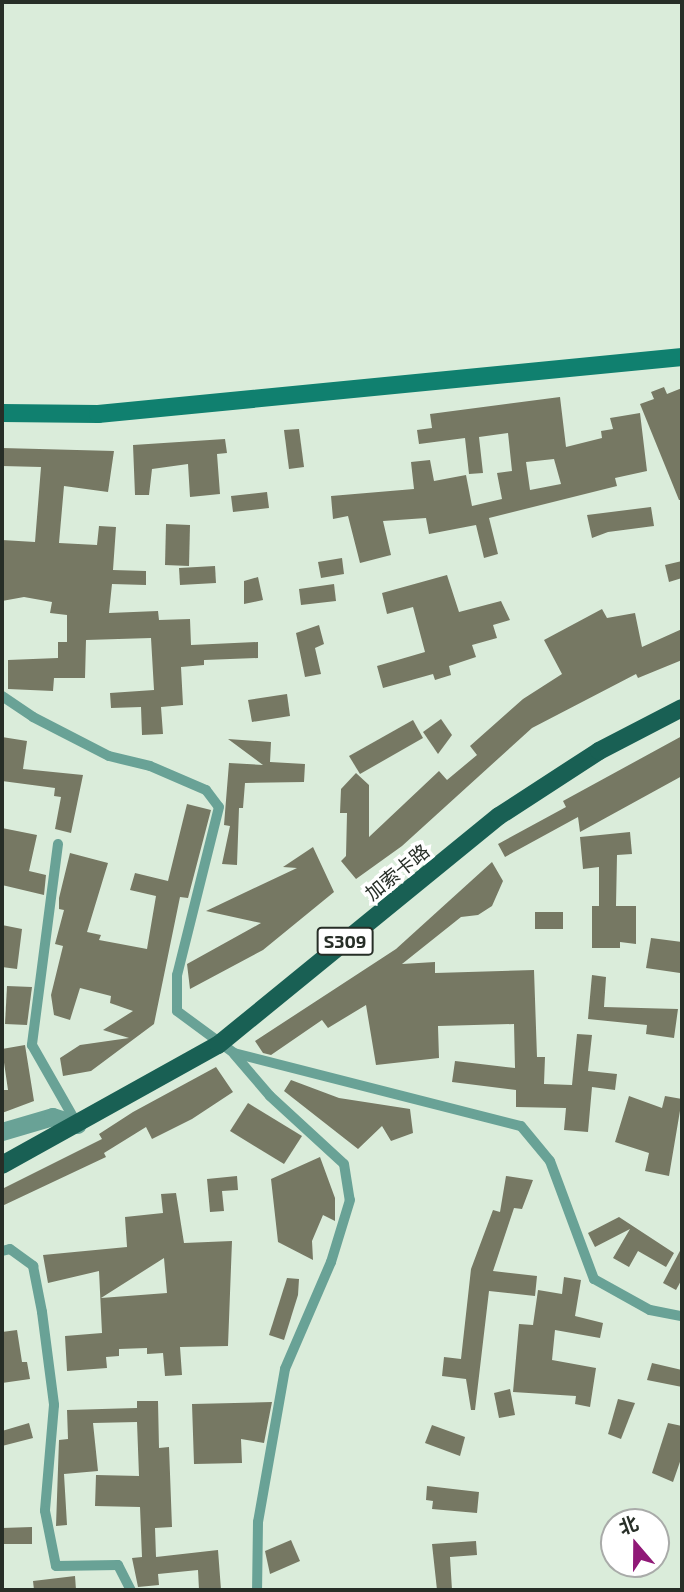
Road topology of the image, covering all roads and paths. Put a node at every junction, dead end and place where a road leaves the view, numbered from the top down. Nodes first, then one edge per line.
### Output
1 (682, 358) edge
2 (3, 414) edge
3 (2, 696) edge
4 (682, 708) edge
5 (58, 844) dead end
6 (218, 1045) junction
7 (234, 1054) junction
8 (78, 1125) junction
9 (2, 1132) edge
10 (2, 1165) edge
11 (2, 1251) edge
12 (682, 1316) edge
13 (131, 1590) edge
14 (257, 1590) edge

1 - 2 street
3 - 6 lane
4 - 6 main road, 加索卡路 / S309
5 - 8 lane
6 - 7 lane
6 - 8 main road, 加索卡路 / S309
7 - 12 lane
7 - 14 lane
8 - 9 street
8 - 10 main road, 加索卡路 / S309
11 - 13 lane

